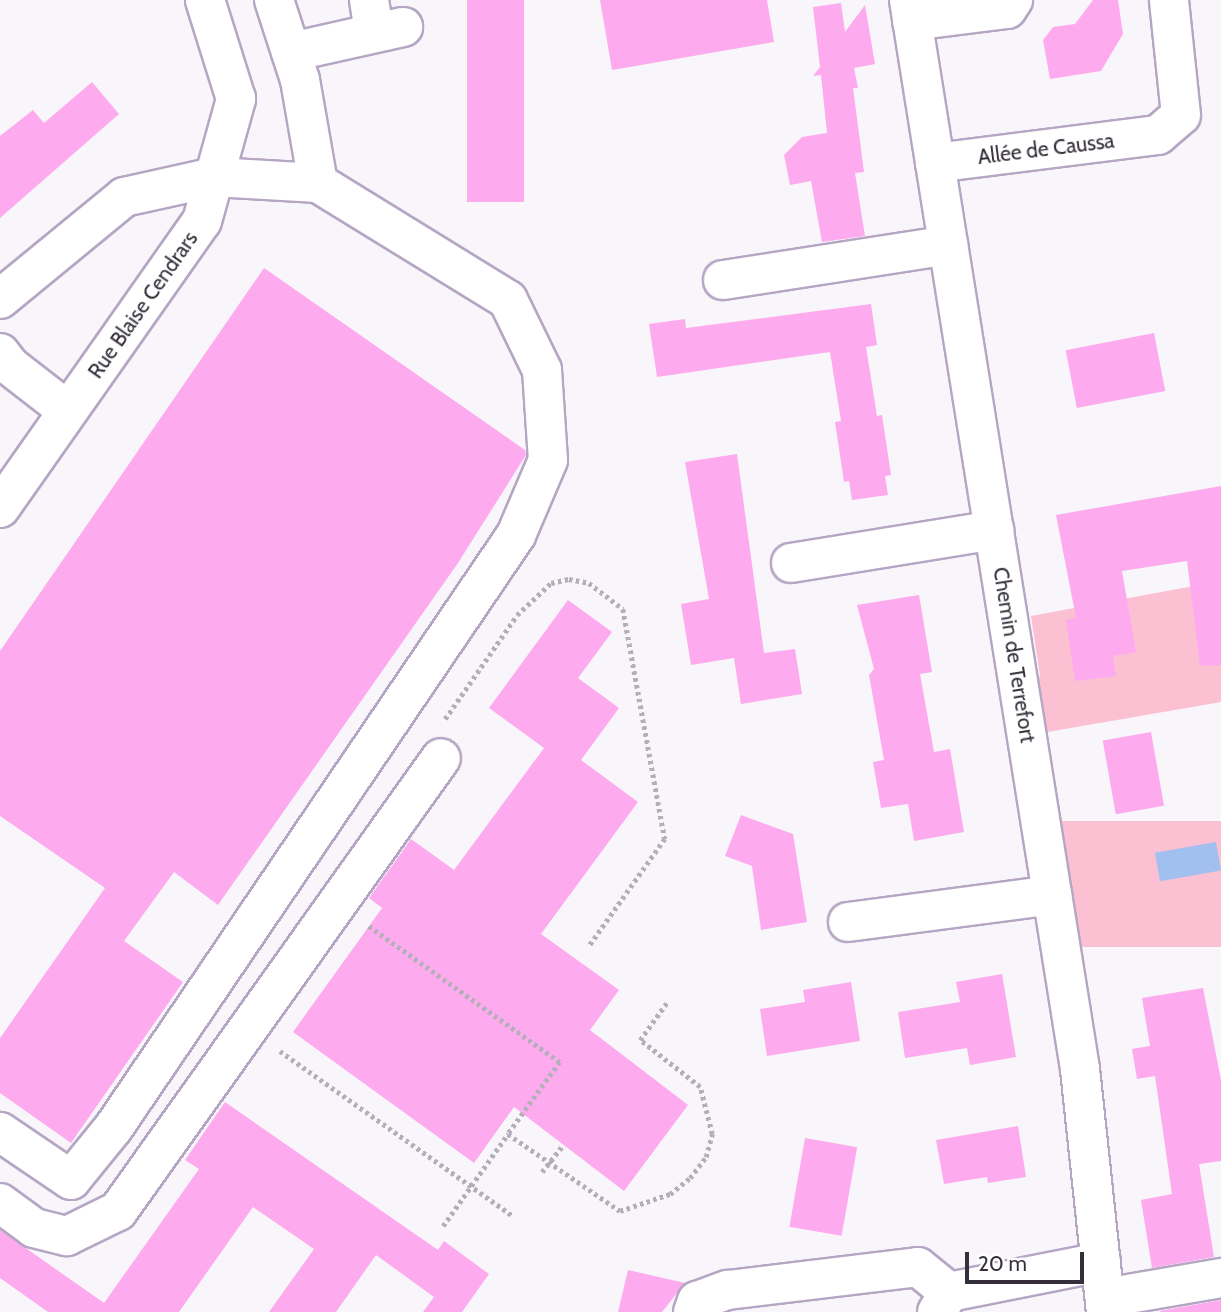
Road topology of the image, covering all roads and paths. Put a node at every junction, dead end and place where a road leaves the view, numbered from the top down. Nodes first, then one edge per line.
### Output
1 (205, 0) edge
2 (274, 0) edge
3 (1013, 0) edge
4 (1169, 0) edge
5 (910, 11) edge
6 (382, 20) edge
7 (291, 52) junction
8 (935, 163) junction
9 (214, 177) junction
10 (318, 183) junction
11 (948, 245) junction
12 (723, 280) dead end
13 (0, 299) edge
14 (0, 353) edge
15 (68, 411) junction
16 (0, 508) edge
17 (994, 530) junction
18 (791, 564) dead end
19 (439, 744) joint
20 (1052, 895) junction
21 (337, 904) junction
22 (848, 922) dead end
23 (590, 945) dead end
24 (668, 1001) dead end
25 (248, 1028) junction
26 (0, 1132) edge
27 (508, 1134) junction
28 (563, 1145) dead end
29 (549, 1164) junction
30 (542, 1172) dead end
31 (471, 1187) junction
32 (0, 1203) edge
33 (513, 1216) dead end
34 (443, 1226) dead end
35 (1221, 1278) edge
36 (1104, 1291) edge
37 (943, 1302) edge
38 (693, 1312) edge

1 - 9 street, Rue Blaise Cendrars
2 - 7 street
3 - 5 street
4 - 8 street, Allée de Caussa
5 - 8 street, Chemin de Terrefort
6 - 7 street
7 - 10 street
8 - 11 street, Chemin de Terrefort
9 - 10 street
9 - 13 street
9 - 15 street, Rue Blaise Cendrars
10 - 26 street
11 - 12 street
11 - 17 street, Chemin de Terrefort
14 - 15 street
15 - 16 street, Rue Blaise Cendrars
17 - 18 street
17 - 20 street, Chemin de Terrefort
19 - 21 street
19 - 23 path
20 - 22 street
20 - 36 street, Chemin de Terrefort
21 - 25 street
21 - 27 path
24 - 29 path
25 - 31 path
25 - 32 street
27 - 29 path
27 - 31 path
28 - 29 path
29 - 30 path
31 - 33 path
31 - 34 path
35 - 36 street
36 - 37 street
37 - 38 street

